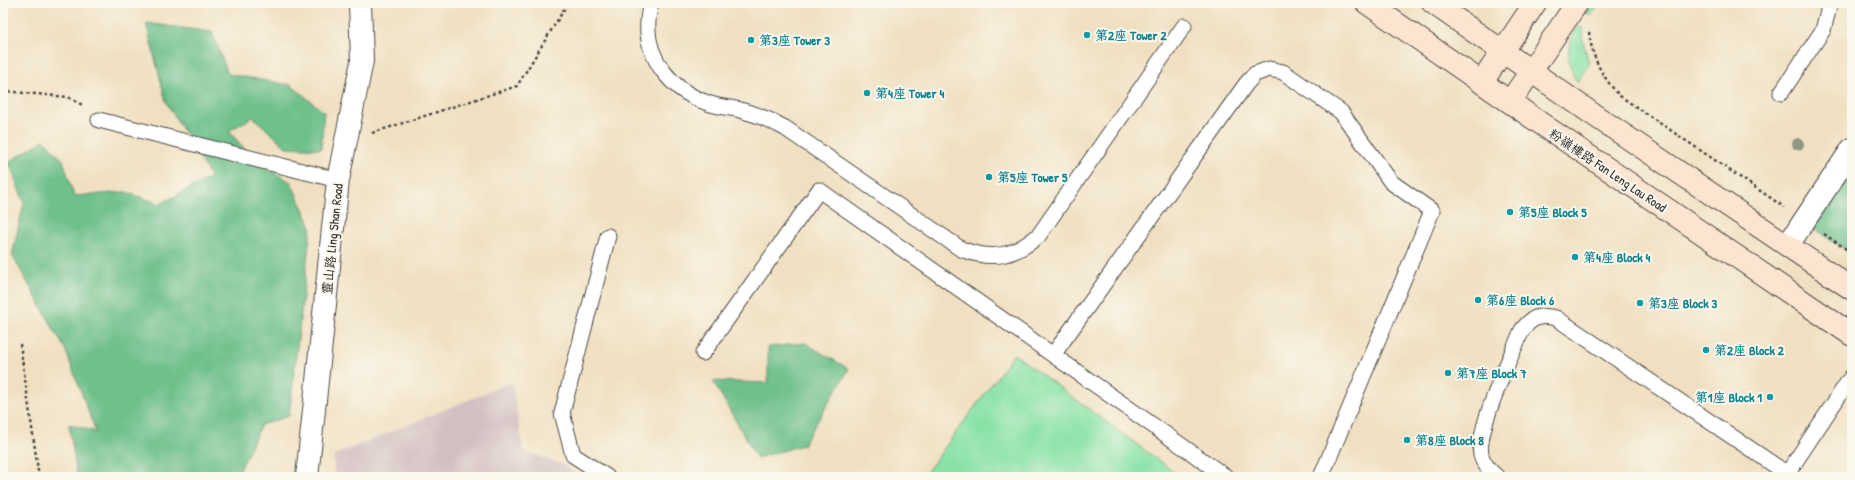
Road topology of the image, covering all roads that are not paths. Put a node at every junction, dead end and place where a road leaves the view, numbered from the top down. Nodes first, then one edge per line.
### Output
1 (360, 3) edge
2 (651, 3) edge
3 (1367, 3) edge
4 (1433, 3) edge
5 (1535, 3) edge
6 (1577, 3) edge
7 (1830, 3) edge
8 (1184, 26) dead end
9 (1503, 51) junction
10 (1532, 71) junction
11 (1482, 82) junction
12 (1781, 93) dead end
13 (1510, 102) junction
14 (99, 120) road end
15 (1852, 149) edge
16 (338, 180) junction
17 (608, 236) dead end
18 (1788, 245) junction
19 (1852, 289) edge
20 (1852, 335) edge
21 (703, 353) dead end
22 (1053, 355) junction
23 (1852, 376) edge
24 (1789, 475) edge
25 (307, 477) edge
26 (607, 477) edge
27 (1226, 477) edge
28 (1321, 477) edge
29 (1497, 477) edge

1 - 16 street, 靈山路 Ling Shan Road
2 - 8 lane
3 - 11 street, 粉嶺樓路 Fan Leng Lau Road
4 - 9 street
5 - 9 street
6 - 10 street
7 - 12 lane
9 - 10 street
9 - 11 street
10 - 13 street
10 - 18 street
11 - 13 street, 粉嶺樓路 Fan Leng Lau Road
13 - 20 street, 粉嶺樓路 Fan Leng Lau Road
14 - 16 lane
15 - 18 street
16 - 25 street, 靈山路 Ling Shan Road
17 - 26 lane
18 - 19 street
21 - 22 lane
22 - 27 lane
22 - 28 lane
23 - 24 lane
24 - 29 lane

